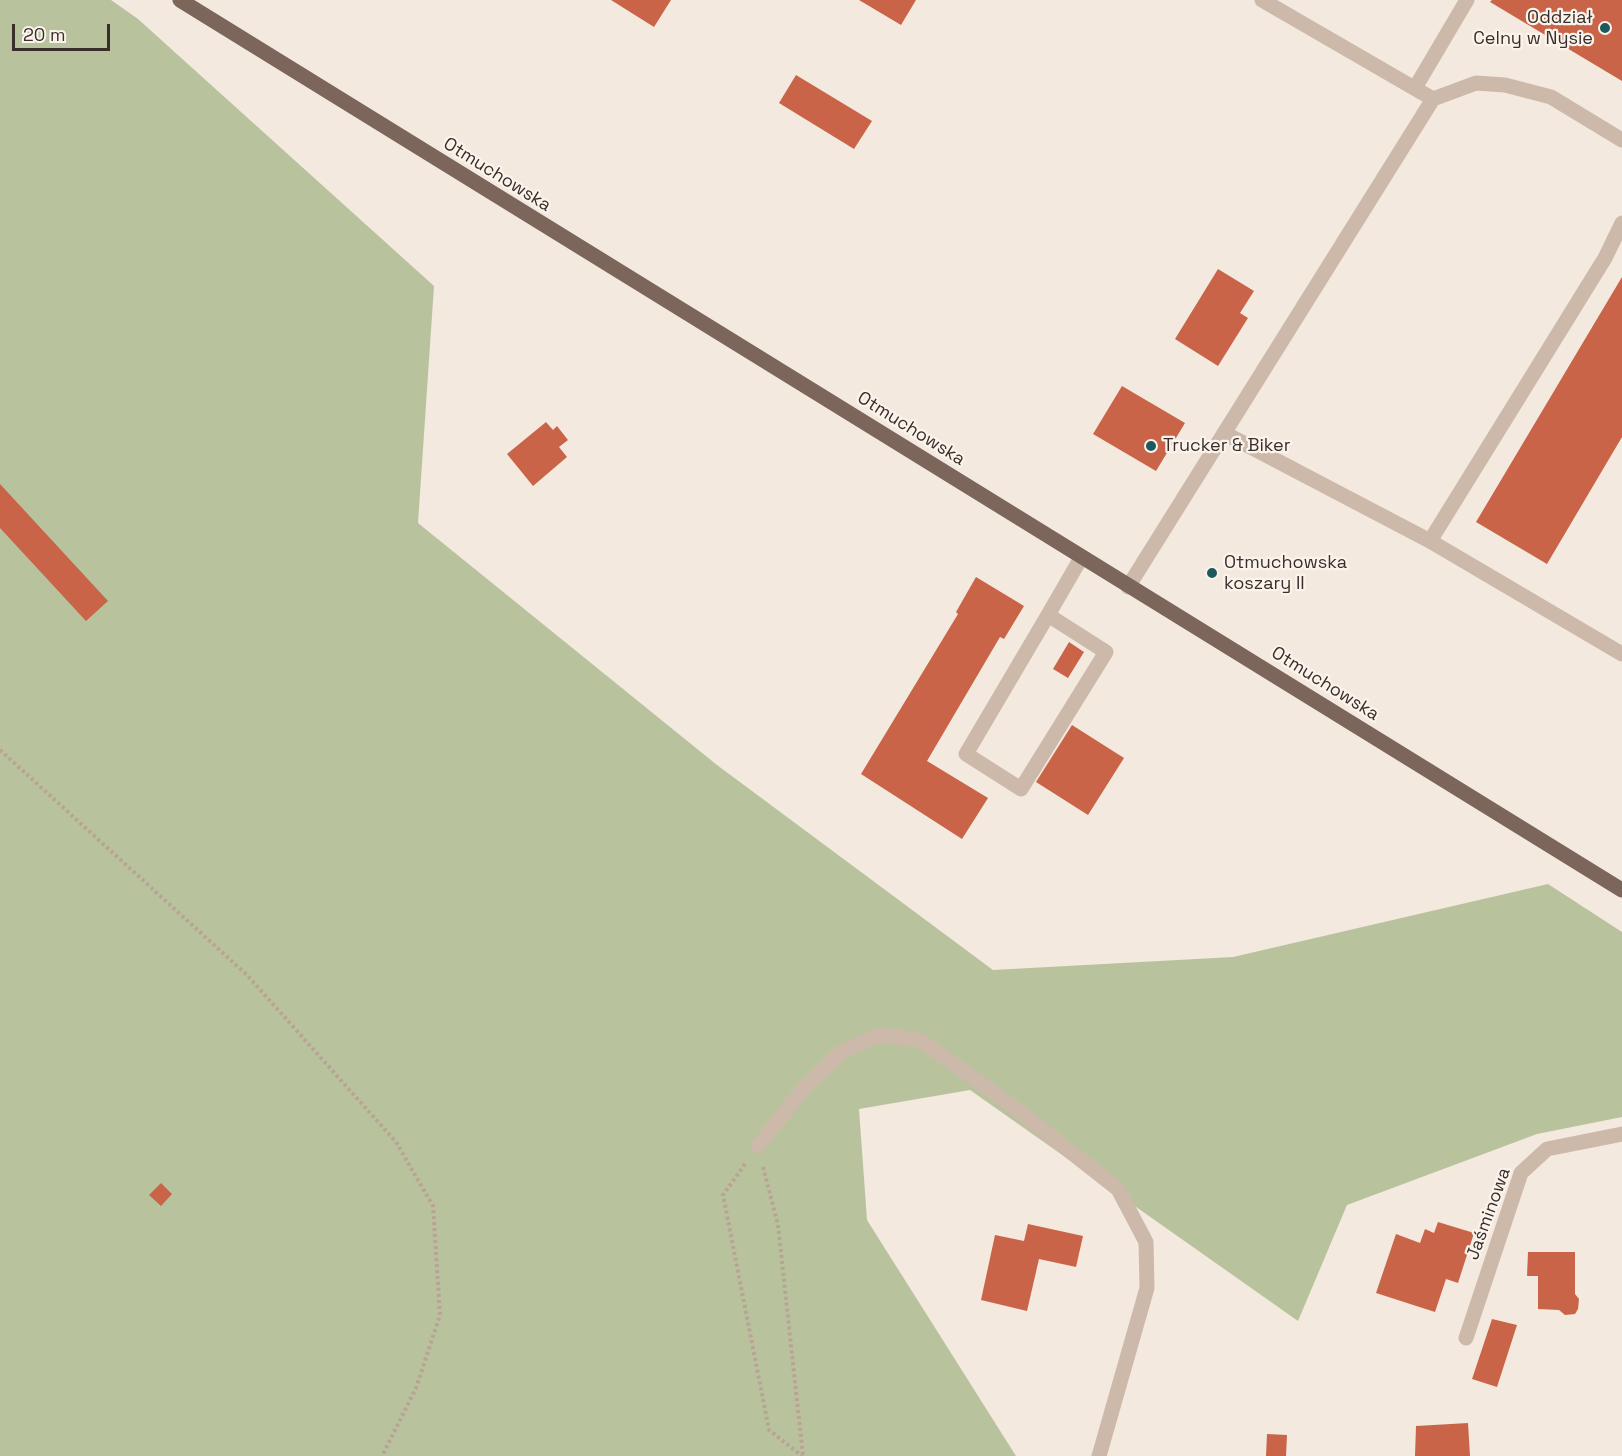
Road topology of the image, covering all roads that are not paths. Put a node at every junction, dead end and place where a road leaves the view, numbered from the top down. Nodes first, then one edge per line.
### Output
1 (180, 0) edge
2 (1262, 0) edge
3 (1467, 0) edge
4 (1415, 88) junction
5 (1433, 99) junction
6 (1622, 140) edge
7 (1622, 223) edge
8 (1224, 433) junction
9 (1430, 541) junction
10 (1081, 558) junction
11 (1128, 587) junction
12 (1048, 615) junction
13 (1622, 654) edge
14 (1622, 890) edge
15 (1622, 1134) edge
16 (758, 1146) road end
17 (1466, 1338) dead end
18 (1099, 1456) edge

1 - 10 main road, Otmuchowska
2 - 4 street
3 - 4 street
4 - 5 street
5 - 6 street
5 - 8 street
7 - 9 street
8 - 9 street
8 - 11 street
9 - 13 street
10 - 11 main road, Otmuchowska
10 - 12 street
11 - 14 main road, Otmuchowska
12 - 12 street
15 - 17 street, Jaśminowa
16 - 18 street

